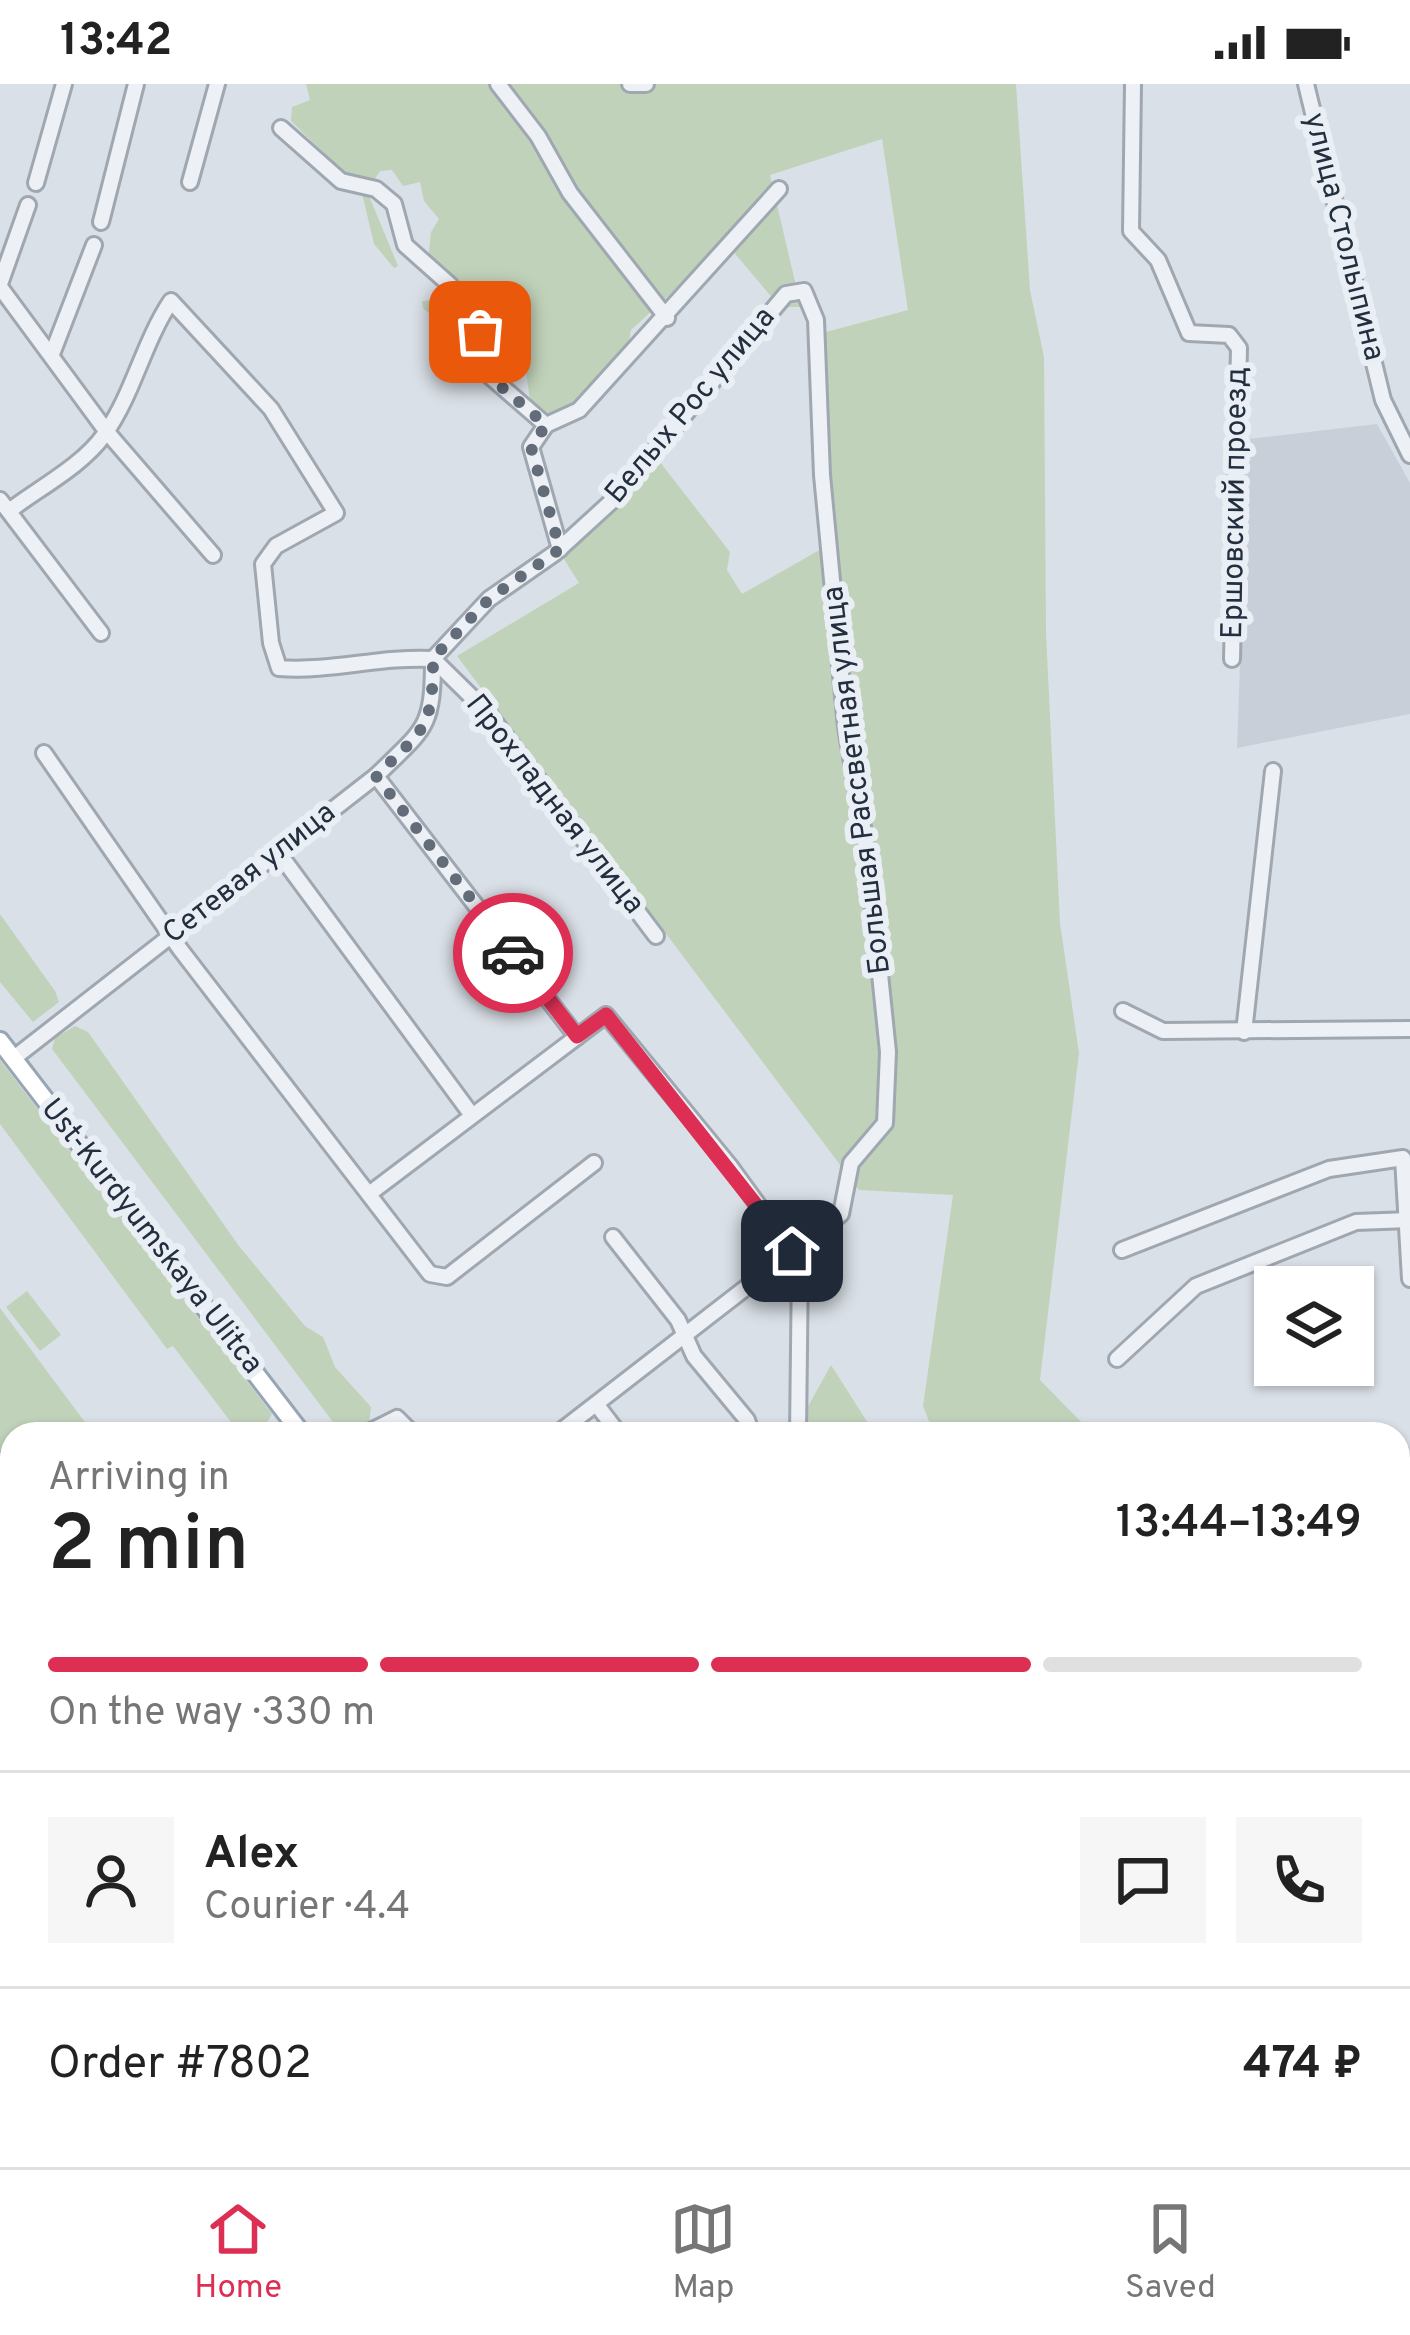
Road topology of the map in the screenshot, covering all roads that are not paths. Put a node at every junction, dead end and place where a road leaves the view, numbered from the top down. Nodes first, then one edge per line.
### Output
1 (64, 84) edge
2 (136, 84) edge
3 (217, 84) edge
4 (498, 84) edge
5 (630, 84) edge
6 (646, 84) edge
7 (1133, 84) edge
8 (1306, 84) edge
9 (281, 128) dead end
10 (190, 182) dead end
11 (36, 183) dead end
12 (779, 189) dead end
13 (28, 206) dead end
14 (101, 222) dead end
15 (94, 244) dead end
16 (0, 286) edge
17 (786, 294) joint
18 (667, 319) junction
19 (52, 354) junction
20 (546, 425) junction
21 (107, 432) junction
22 (1410, 455) edge
23 (4, 506) edge
24 (560, 549) junction
25 (212, 556) dead end
26 (101, 633) dead end
27 (433, 658) junction
28 (1232, 658) dead end
29 (44, 753) dead end
30 (1273, 771) dead end
31 (376, 776) junction
32 (278, 852) junction
33 (173, 935) junction
34 (656, 936) dead end
35 (1124, 1011) dead end
36 (1410, 1029) edge
37 (1244, 1032) junction
38 (577, 1036) junction
39 (0, 1041) edge
40 (14, 1058) junction
41 (471, 1114) junction
42 (594, 1162) dead end
43 (369, 1194) junction
44 (1408, 1220) edge
45 (613, 1237) dead end
46 (1122, 1250) dead end
47 (792, 1251) junction
48 (1410, 1279) edge
49 (686, 1337) junction
50 (1117, 1358) dead end
51 (597, 1405) junction
52 (293, 1422) edge
53 (574, 1422) edge
54 (610, 1422) edge
55 (744, 1422) edge
56 (798, 1422) edge

1 - 11 street
2 - 14 street
3 - 10 street
4 - 18 street
5 - 6 street
7 - 28 street, Ершовский проезд
8 - 22 street, улица Столыпина
9 - 20 street
12 - 18 street
13 - 16 street
15 - 19 street
16 - 19 street
17 - 24 street, Белых Рос улица
17 - 47 street, Большая Рассветная улица
18 - 20 street
19 - 21 street
20 - 24 street
21 - 23 street
21 - 25 street
21 - 27 street
23 - 26 street
24 - 27 street, Белых Рос улица
27 - 31 street, Сетевая улица
27 - 34 street, Прохладная улица
29 - 33 street
30 - 37 street
31 - 32 street, Сетевая улица
31 - 38 street
32 - 33 street, Сетевая улица
32 - 41 street
33 - 40 street, Сетевая улица
33 - 43 street
35 - 37 street
36 - 37 street
38 - 41 street
38 - 47 street
39 - 40 main road, Ust-Kurdyumskaya Ulitca
40 - 52 main road, Ust-Kurdyumskaya Ulitca
41 - 43 street
42 - 43 street
44 - 46 street
44 - 48 street
44 - 50 street
45 - 49 street
47 - 49 street
47 - 56 street
49 - 51 street
49 - 55 street
51 - 53 street
51 - 54 street

